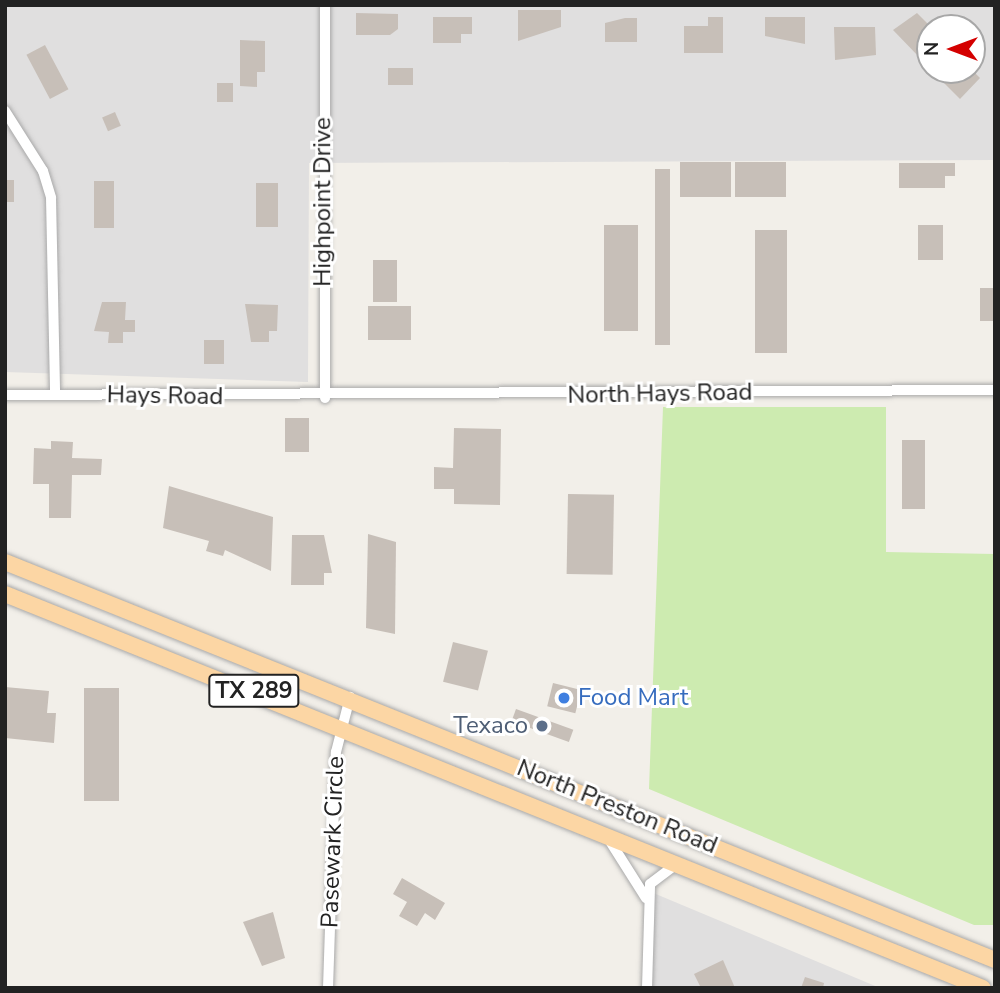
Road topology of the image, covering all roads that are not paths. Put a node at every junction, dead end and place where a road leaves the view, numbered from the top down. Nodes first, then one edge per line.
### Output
1 (325, 5) edge
2 (5, 111) edge
3 (995, 390) edge
4 (5, 395) edge
5 (55, 395) junction
6 (325, 398) junction
7 (5, 562) edge
8 (5, 594) edge
9 (350, 697) junction
10 (341, 725) junction
11 (604, 834) junction
12 (677, 864) junction
13 (647, 901) junction
14 (995, 960) edge
15 (328, 988) edge
16 (647, 988) edge
17 (983, 988) edge

1 - 6 street, Highpoint Drive
2 - 5 street
3 - 6 street, North Hays Road
4 - 5 street, Hays Road
5 - 6 street, Hays Road
7 - 9 main road, North Preston Road / TX 289
8 - 10 main road, North Preston Road / TX 289
9 - 10 street, Pasewark Circle
9 - 14 main road, North Preston Road / TX 289
10 - 11 main road, North Preston Road / TX 289
10 - 15 street, Pasewark Circle
11 - 12 main road, North Preston Road / TX 289
11 - 13 street
12 - 13 street
12 - 17 main road, North Preston Road / TX 289
13 - 16 street

